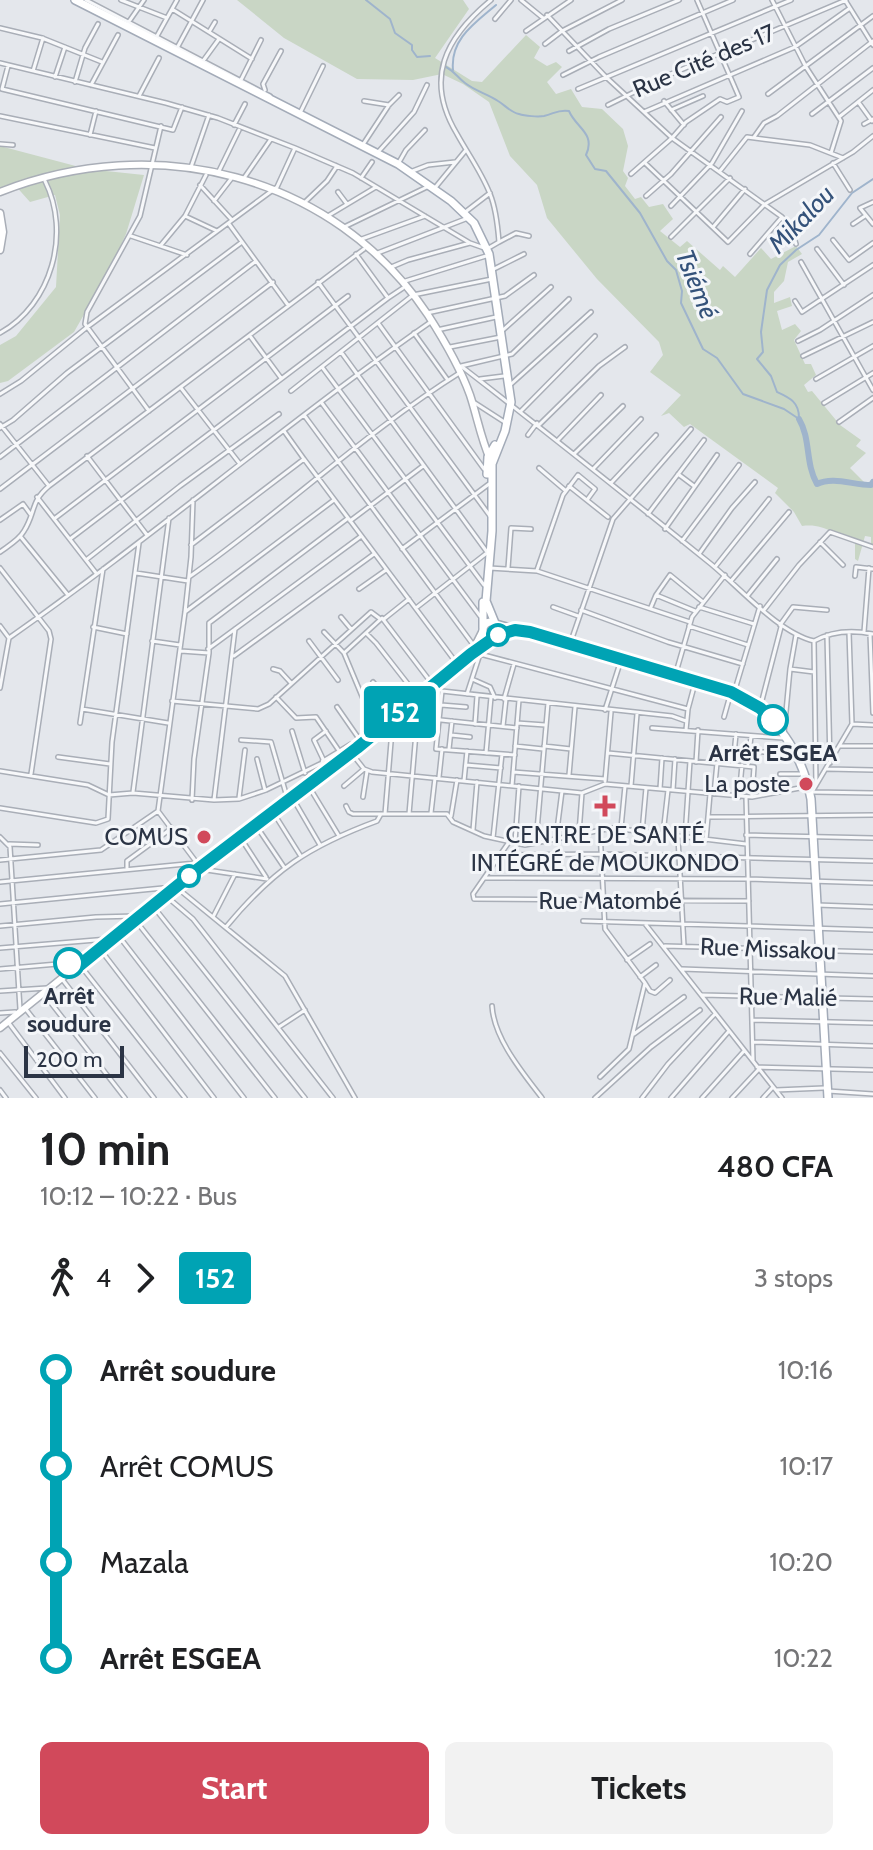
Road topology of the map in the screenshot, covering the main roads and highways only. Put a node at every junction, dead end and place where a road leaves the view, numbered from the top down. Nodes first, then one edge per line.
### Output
1 (75, 0) edge
2 (490, 461) junction
3 (495, 623) junction
4 (483, 626) junction
5 (523, 630) junction
6 (496, 636) junction
7 (828, 1092) edge

1 - 2 main road
2 - 3 main road
2 - 4 main road
3 - 4 main road
3 - 5 main road
3 - 6 main road
4 - 6 main road
5 - 6 main road
5 - 7 main road

